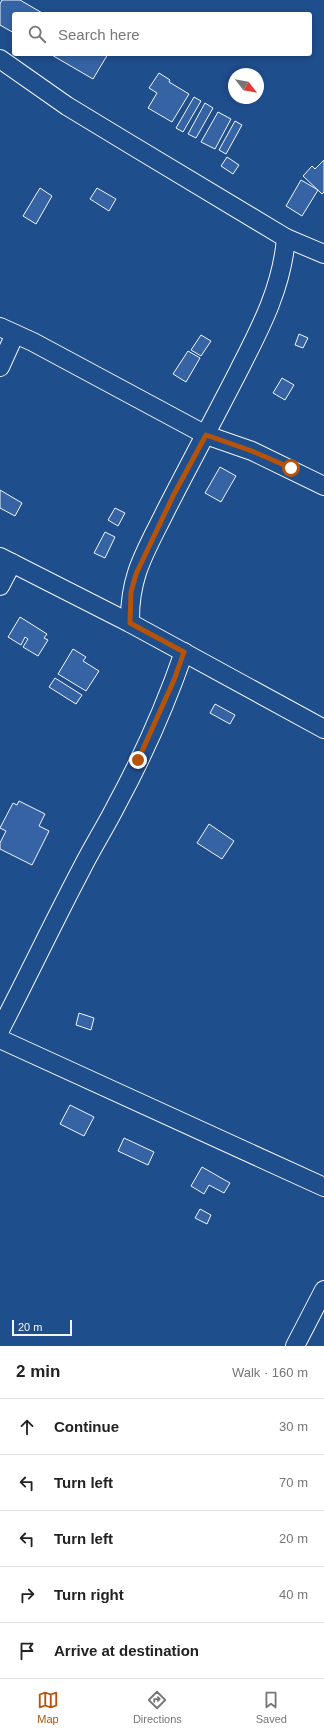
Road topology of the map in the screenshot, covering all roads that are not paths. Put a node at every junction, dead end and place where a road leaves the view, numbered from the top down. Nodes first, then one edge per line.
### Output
1 (0, 59) edge
2 (286, 238) junction
3 (324, 254) edge
4 (8, 331) edge
5 (0, 367) edge
6 (206, 435) junction
7 (324, 486) edge
8 (6, 560) edge
9 (0, 586) edge
10 (130, 623) junction
11 (184, 652) junction
12 (324, 729) edge
13 (0, 1030) edge
14 (0, 1039) edge
15 (324, 1187) edge
16 (324, 1290) edge
17 (295, 1346) edge

1 - 2 street
2 - 3 street
2 - 6 street
4 - 5 street
4 - 6 street
6 - 7 street
6 - 10 street
8 - 9 street
8 - 10 street
10 - 11 street
11 - 12 street
11 - 13 street
14 - 15 street
16 - 17 street

